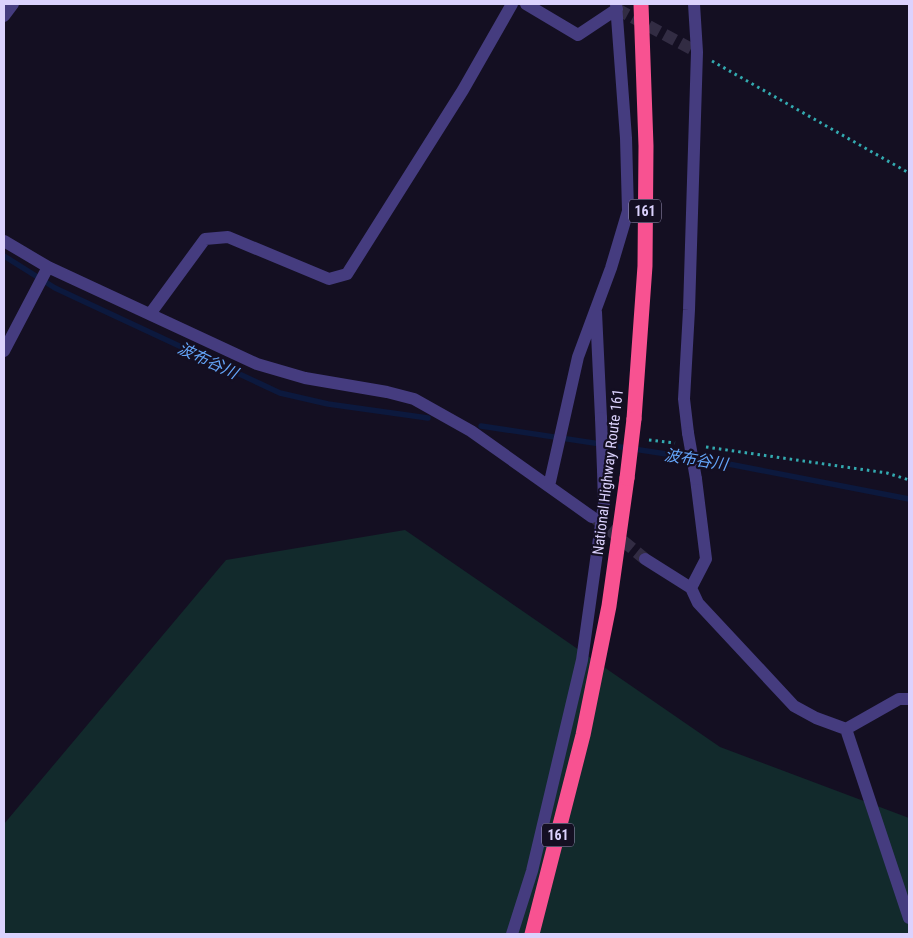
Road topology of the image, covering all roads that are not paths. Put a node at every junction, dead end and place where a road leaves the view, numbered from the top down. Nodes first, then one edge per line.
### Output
1 (13, 4) edge
2 (512, 4) edge
3 (526, 4) edge
4 (641, 4) edge
5 (694, 4) edge
6 (616, 7) edge
7 (4, 16) edge
8 (4, 241) edge
9 (46, 270) junction
10 (596, 307) junction
11 (150, 314) junction
12 (4, 351) edge
13 (549, 486) junction
14 (592, 516) tunnel mouth
15 (645, 559) tunnel mouth
16 (691, 588) junction
17 (909, 699) edge
18 (846, 729) junction
19 (909, 918) edge
20 (512, 934) edge
21 (532, 934) edge

1 - 7 street
2 - 11 street
3 - 6 street
4 - 21 highway, National Highway Route 161 / 161, bridge
5 - 16 street, bridge
6 - 10 street
8 - 9 street
9 - 11 street
9 - 12 street
10 - 13 street
10 - 20 street, bridge
11 - 13 street
13 - 14 street
15 - 16 street
16 - 18 street
17 - 18 street
18 - 19 street

